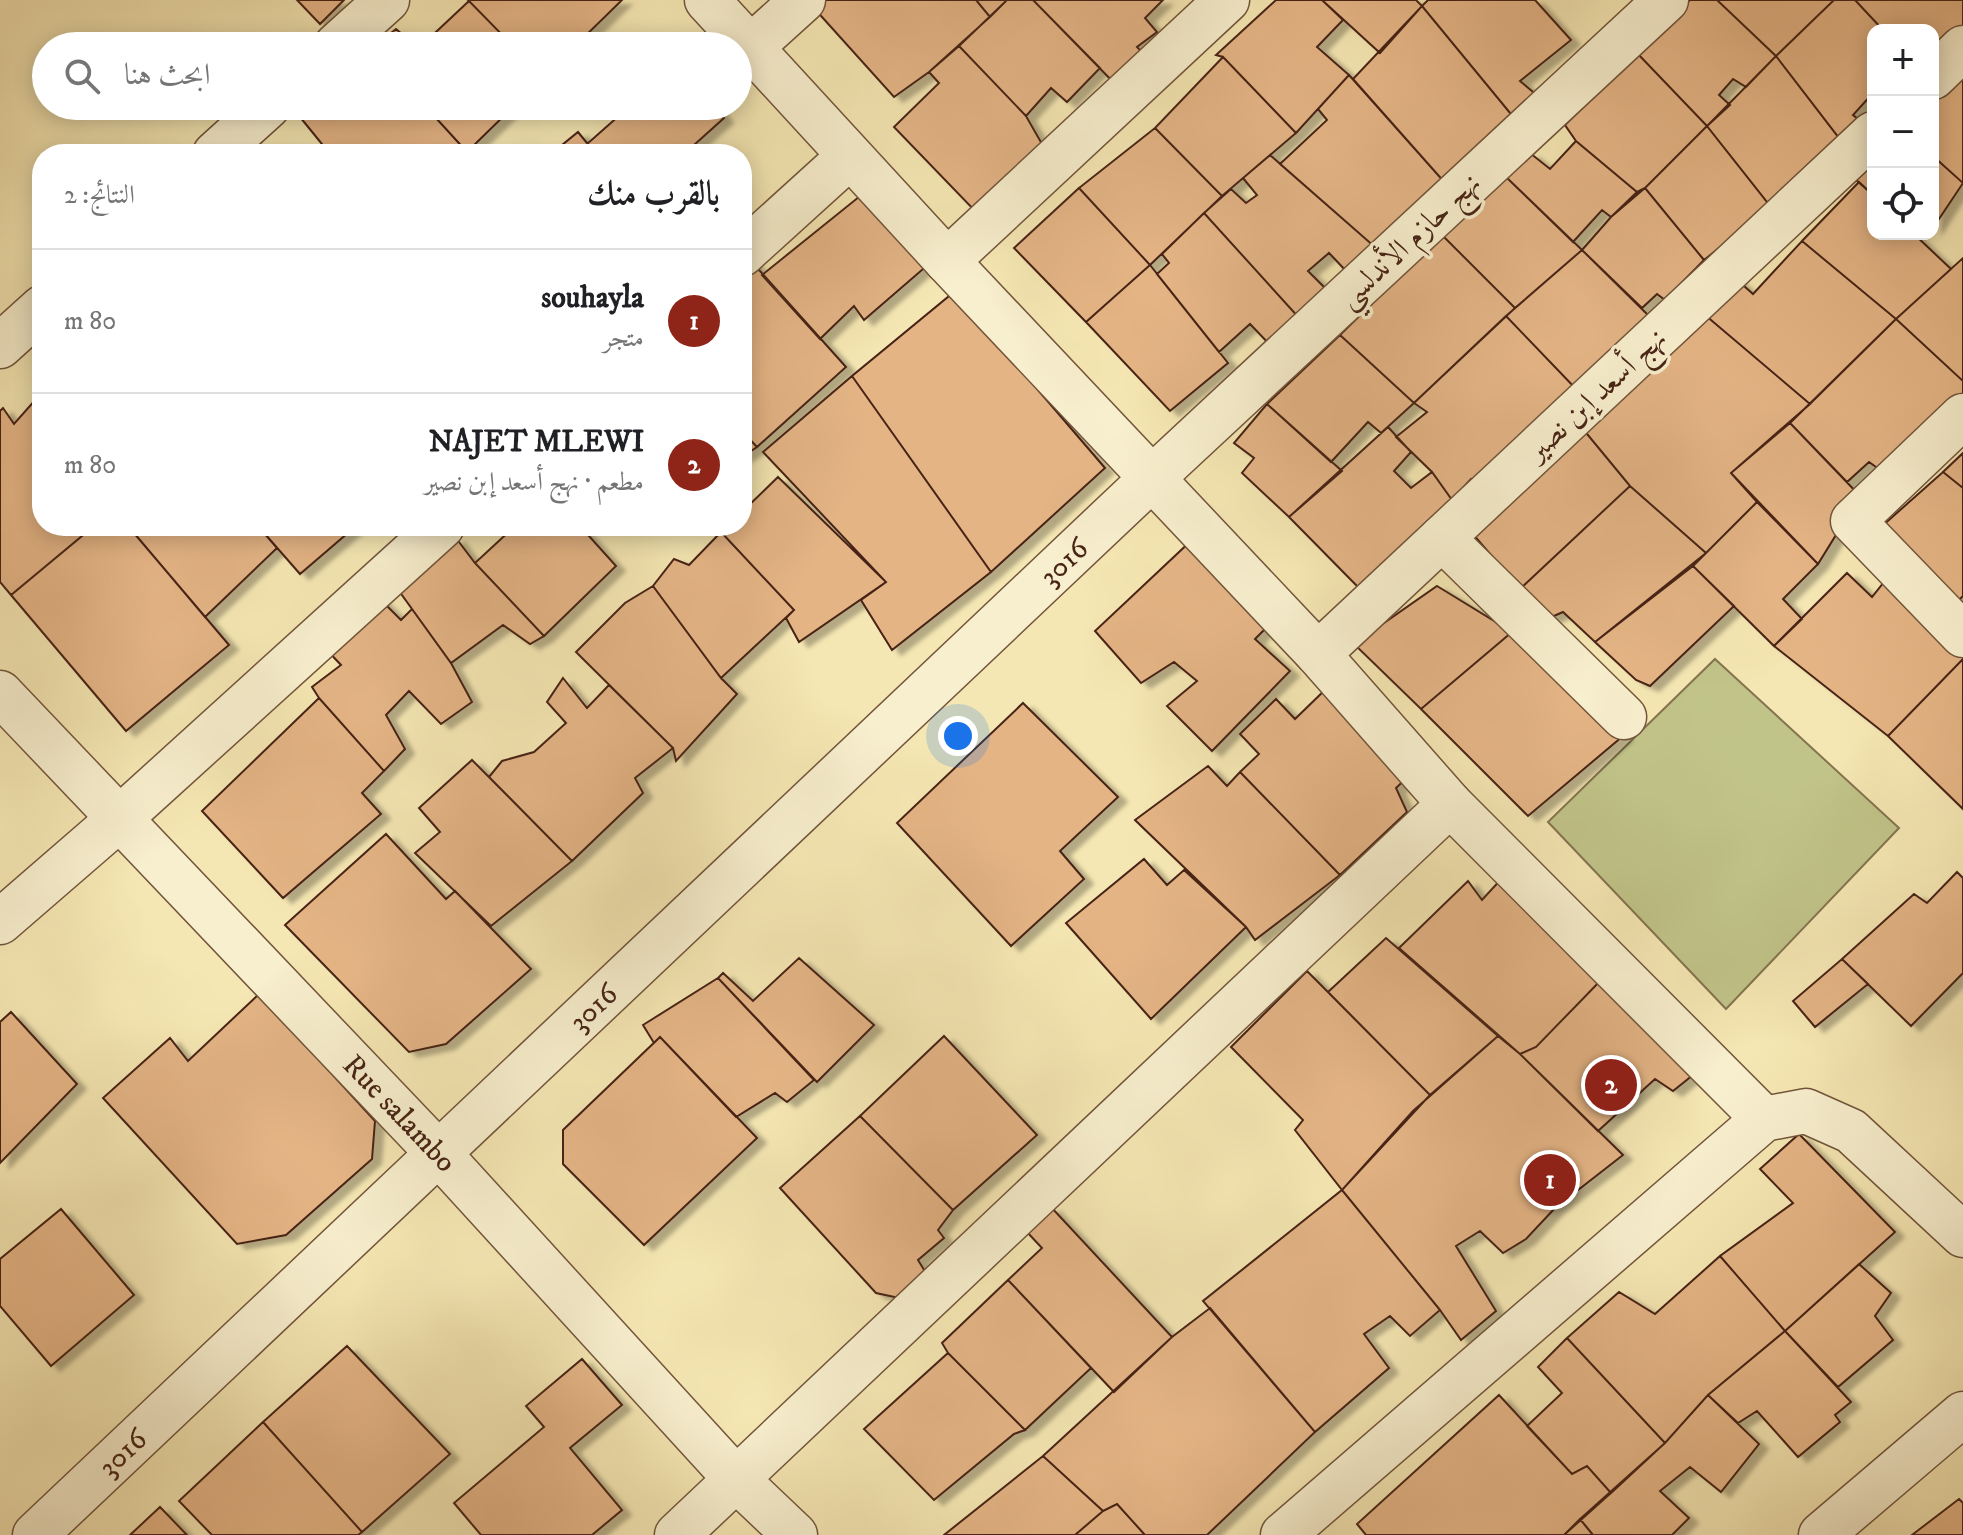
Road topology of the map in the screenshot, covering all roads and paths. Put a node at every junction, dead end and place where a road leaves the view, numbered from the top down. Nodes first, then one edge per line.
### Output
1 (387, 0) edge
2 (707, 0) edge
3 (803, 0) edge
4 (1227, 0) edge
5 (1666, 0) edge
6 (352, 32) edge
7 (736, 32) edge
8 (752, 46) edge
9 (1963, 48) edge
10 (752, 50) edge
11 (1939, 71) edge
12 (253, 120) edge
13 (1867, 140) edge
14 (226, 144) edge
15 (850, 156) junction
16 (752, 245) edge
17 (947, 261) junction
18 (32, 317) edge
19 (0, 346) edge
20 (1963, 416) edge
21 (1151, 479) junction
22 (431, 536) edge
23 (1442, 538) junction
24 (1963, 635) edge
25 (1318, 654) junction
26 (0, 693) edge
27 (1624, 717) dead end
28 (1450, 804) junction
29 (119, 819) junction
30 (0, 922) edge
31 (1764, 1119) junction
32 (440, 1155) junction
33 (1963, 1235) edge
34 (1963, 1414) edge
35 (736, 1479) junction
36 (35, 1535) edge
37 (677, 1535) edge
38 (795, 1535) edge
39 (1283, 1535) edge
40 (1821, 1535) edge

1 - 6 street
2 - 7 street
3 - 8 street
4 - 17 street
5 - 21 street, نهج حازم الأندلسي
9 - 11 street
10 - 15 street
12 - 14 street
13 - 23 street, نهج أسعد إبن نصير
15 - 16 street
15 - 17 street
17 - 21 street
18 - 19 street
20 - 24 street
21 - 25 street
21 - 32 street, 3016
22 - 29 street
23 - 25 street, نهج أسعد إبن نصير
23 - 27 street
25 - 28 street
26 - 29 street, Rue salambo
28 - 31 street
28 - 35 street
29 - 30 street
29 - 32 street, Rue salambo
31 - 33 street
31 - 39 street
32 - 35 street, Rue salambo
32 - 36 street, 3016
34 - 40 street
35 - 37 street
35 - 38 street, Rue salambo

